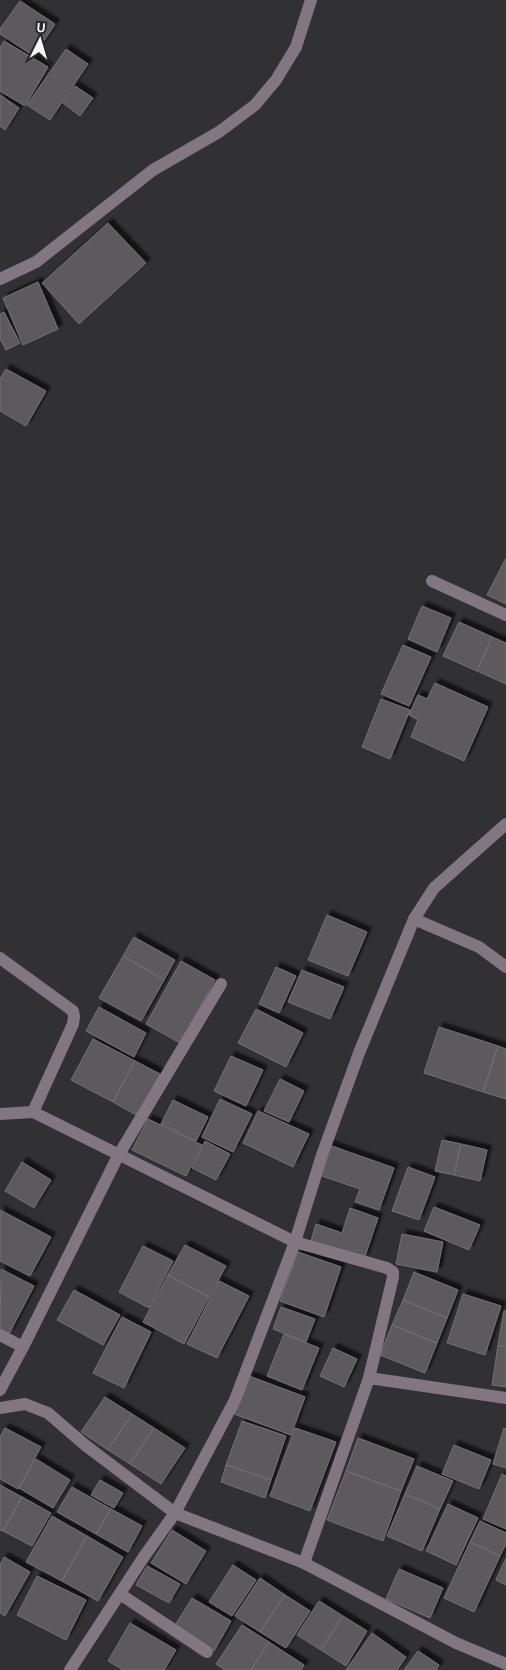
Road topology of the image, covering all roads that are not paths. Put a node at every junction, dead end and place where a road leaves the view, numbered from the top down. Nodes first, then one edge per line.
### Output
1 (311, 0) edge
2 (0, 279) edge
3 (432, 581) dead end
4 (506, 615) edge
5 (506, 824) edge
6 (414, 919) junction
7 (0, 958) edge
8 (506, 967) edge
9 (221, 984) dead end
10 (33, 1112) junction
11 (0, 1114) edge
12 (118, 1156) junction
13 (295, 1242) junction
14 (0, 1335) edge
15 (24, 1348) junction
16 (369, 1378) junction
17 (0, 1390) edge
18 (506, 1398) edge
19 (0, 1408) edge
20 (174, 1513) junction
21 (304, 1563) junction
22 (120, 1594) junction
23 (207, 1652) dead end
24 (506, 1664) edge
25 (70, 1670) edge

1 - 2 street
3 - 4 street
5 - 6 street
6 - 8 street
6 - 13 street
7 - 10 street
9 - 12 street
10 - 11 street
10 - 12 street
12 - 13 street
12 - 15 street
13 - 16 street
13 - 20 street
14 - 15 street
15 - 17 street
16 - 18 street
16 - 21 street
19 - 20 street
20 - 21 street
20 - 22 street
21 - 24 street
22 - 23 street
22 - 25 street

